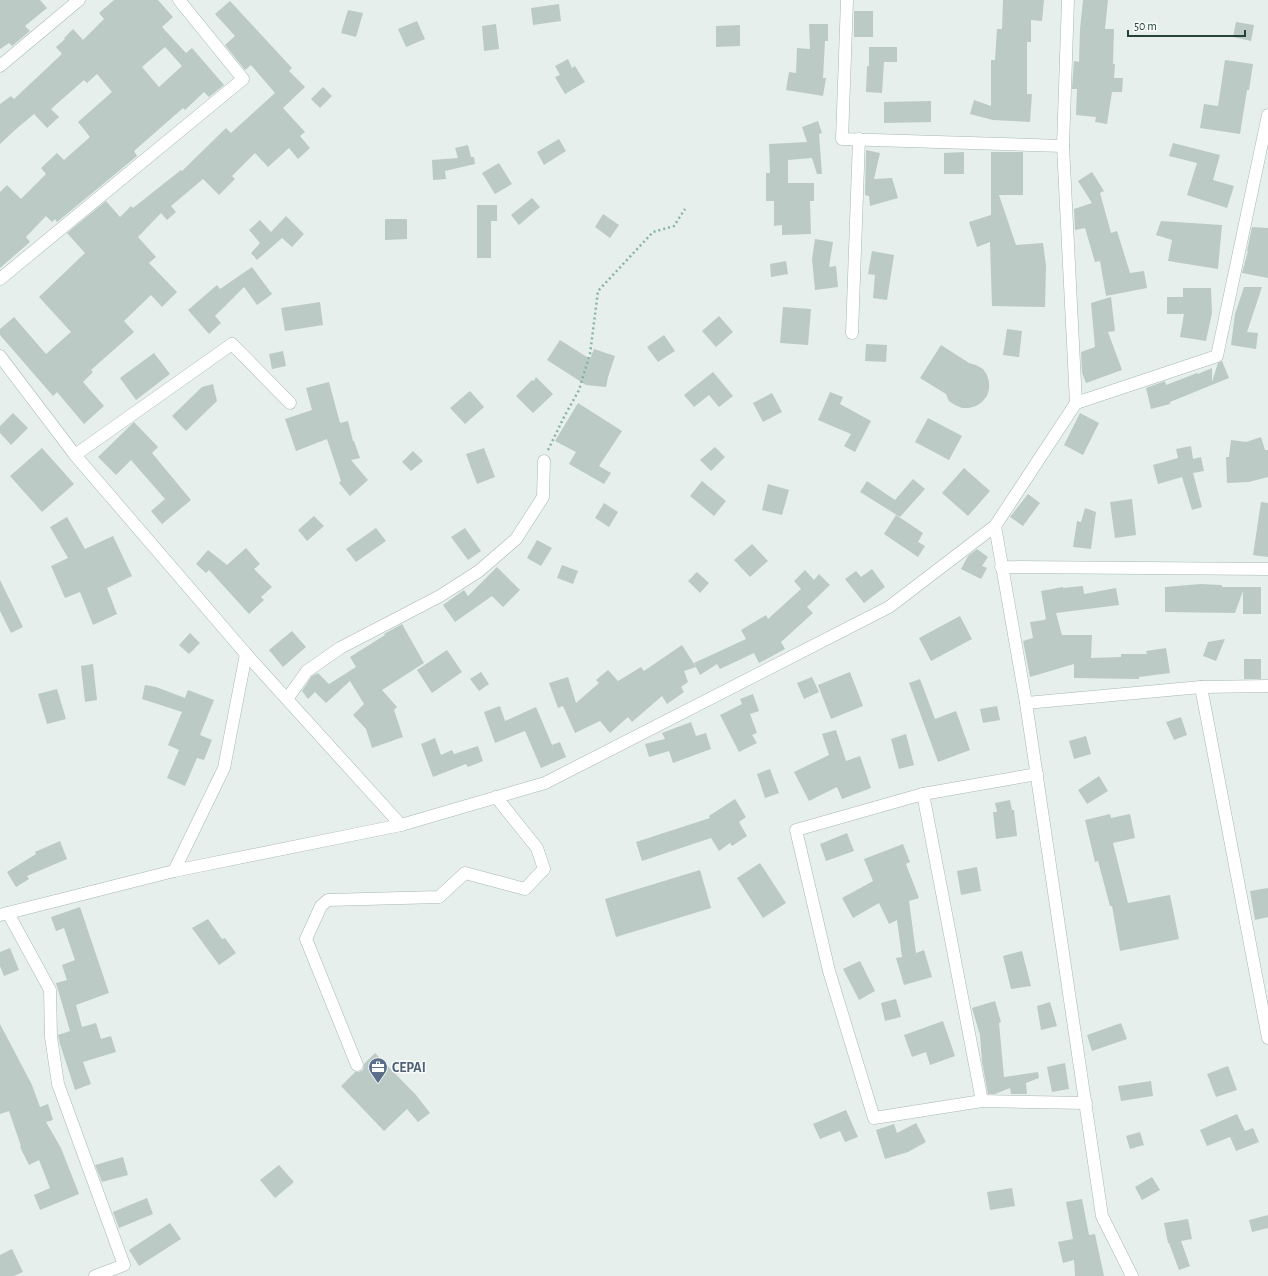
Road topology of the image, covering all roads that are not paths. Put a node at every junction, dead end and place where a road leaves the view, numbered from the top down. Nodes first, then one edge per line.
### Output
1 (79, 0) edge
2 (179, 0) edge
3 (847, 0) edge
4 (1068, 0) edge
5 (0, 66) edge
6 (1268, 115) edge
7 (860, 139) junction
8 (1062, 146) junction
9 (0, 279) edge
10 (852, 333) dead end
11 (0, 356) edge
12 (290, 403) dead end
13 (1076, 403) junction
14 (75, 455) junction
15 (544, 460) road end
16 (995, 526) junction
17 (1002, 567) junction
18 (1268, 569) edge
19 (246, 654) junction
20 (1268, 686) edge
21 (1201, 687) junction
22 (287, 699) junction
23 (1026, 703) junction
24 (1037, 774) junction
25 (923, 794) junction
26 (496, 797) junction
27 (401, 824) junction
28 (174, 871) junction
29 (4, 914) edge
30 (1268, 1038) edge
31 (356, 1065) dead end
32 (982, 1101) junction
33 (1086, 1104) junction
34 (95, 1276) edge
35 (1132, 1276) edge

1 - 5 street
2 - 9 street
3 - 7 street
4 - 8 street
6 - 13 street
7 - 8 street
7 - 10 street
8 - 13 street
11 - 14 street
12 - 14 street
13 - 16 street
14 - 19 street
15 - 22 street
16 - 17 street
16 - 26 street
17 - 18 street
17 - 23 street
19 - 22 street
19 - 28 street
20 - 21 street
21 - 23 street
21 - 30 street
22 - 27 street
23 - 24 street
24 - 25 street
24 - 33 street
25 - 32 street
25 - 32 street
26 - 27 street
26 - 31 street
27 - 28 street
28 - 29 street
29 - 34 street
32 - 33 street
33 - 35 street

